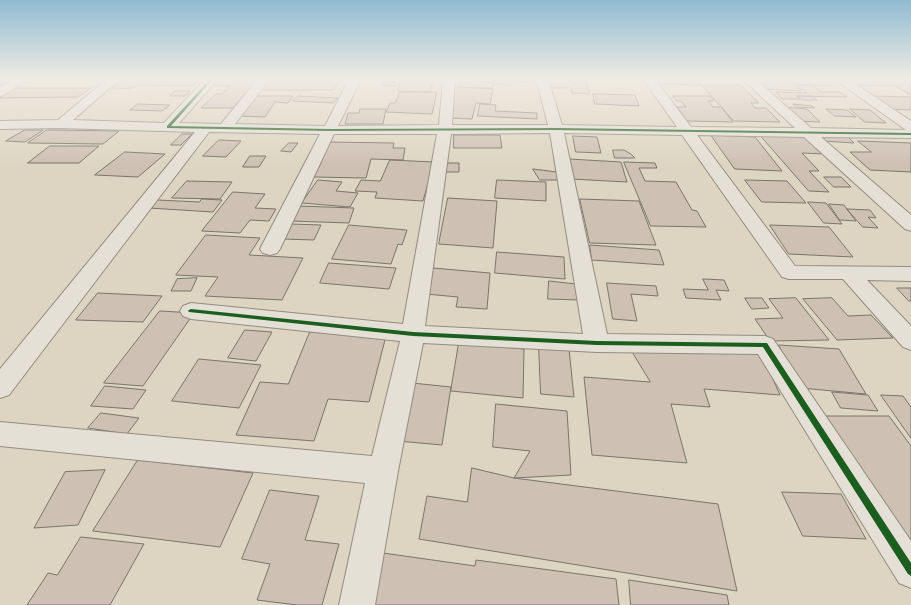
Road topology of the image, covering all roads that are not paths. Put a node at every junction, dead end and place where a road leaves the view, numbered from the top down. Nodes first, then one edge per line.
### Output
1 (81, 107) edge
2 (186, 107) edge
3 (241, 107) edge
4 (341, 107) edge
5 (446, 107) edge
6 (550, 107) edge
7 (669, 107) edge
8 (780, 107) edge
9 (882, 107) edge
10 (61, 124) junction
11 (0, 125) edge
12 (168, 127) junction
13 (911, 127) edge
14 (204, 129) junction
15 (224, 129) junction
16 (556, 129) junction
17 (330, 130) junction
18 (445, 130) junction
19 (686, 131) junction
20 (808, 132) junction
21 (911, 134) edge
22 (911, 225) edge
23 (270, 249) dead end
24 (848, 272) junction
25 (911, 274) edge
26 (191, 311) dead end
27 (413, 334) junction
28 (911, 341) edge
29 (597, 343) junction
30 (0, 388) edge
31 (0, 434) edge
32 (383, 471) junction
33 (911, 571) edge
34 (357, 605) edge

1 - 10 street
2 - 12 street
3 - 15 street
4 - 17 street
5 - 18 street
6 - 16 street
7 - 19 street
8 - 20 street
9 - 13 street
10 - 11 street
10 - 12 street
12 - 14 street
14 - 15 street
14 - 30 street
15 - 17 street
16 - 18 street
16 - 19 street
16 - 29 street
17 - 18 street
17 - 23 street
18 - 27 street
19 - 20 street
19 - 24 street
20 - 21 street
20 - 22 street
24 - 25 street
24 - 28 street
26 - 27 street
27 - 29 street
27 - 32 street
29 - 33 street
31 - 32 street
32 - 34 street

